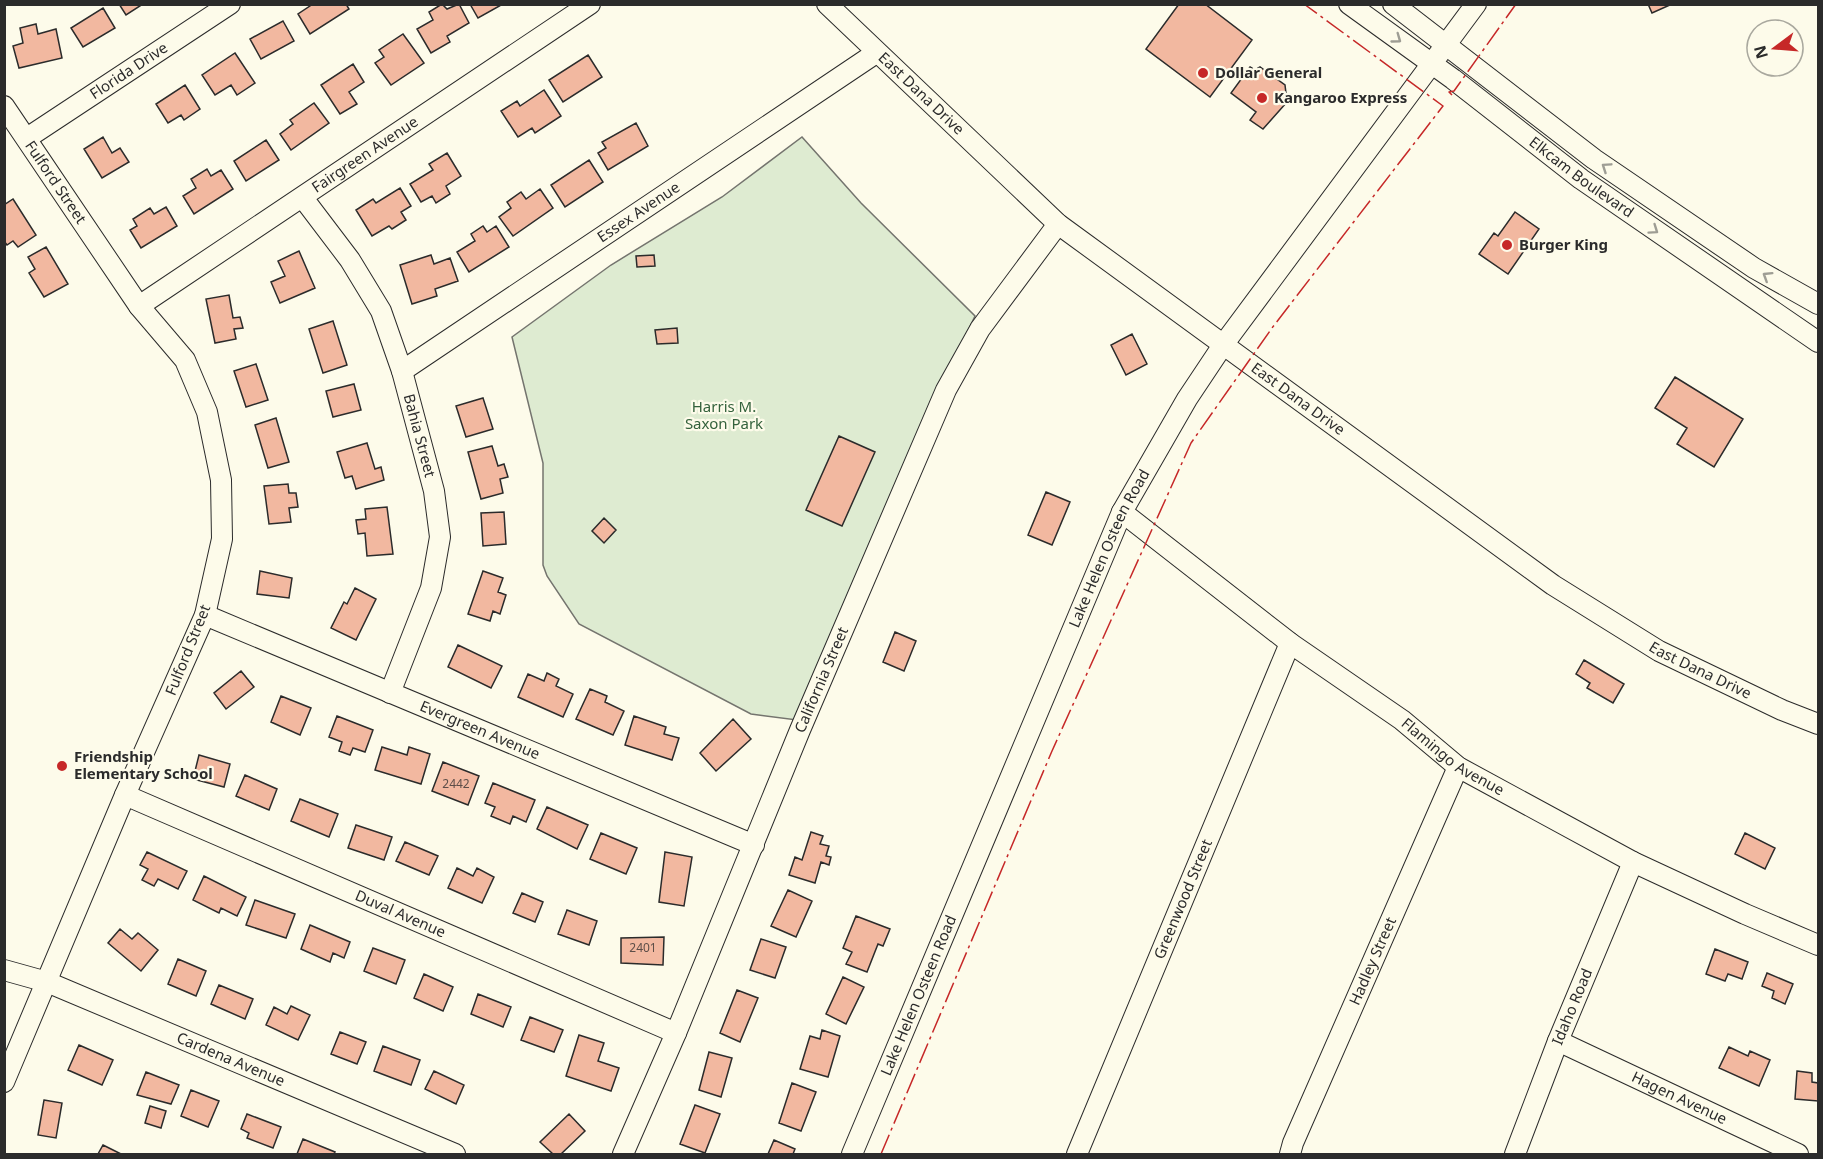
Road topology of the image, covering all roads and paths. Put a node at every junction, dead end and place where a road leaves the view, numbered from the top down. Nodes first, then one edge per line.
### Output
1 (230, 4) edge
2 (590, 4) edge
3 (827, 4) edge
4 (1349, 4) edge
5 (1393, 4) edge
6 (1476, 4) edge
7 (1446, 44) junction
8 (876, 54) junction
9 (1431, 65) junction
10 (4, 106) edge
11 (27, 138) junction
12 (303, 198) junction
13 (1058, 224) junction
14 (1818, 304) edge
15 (139, 306) junction
16 (1818, 342) edge
17 (1223, 345) junction
18 (402, 371) junction
19 (1122, 512) junction
20 (205, 615) junction
21 (1290, 643) junction
22 (390, 693) junction
23 (1818, 724) edge
24 (1458, 767) junction
25 (125, 795) junction
26 (754, 845) junction
27 (1633, 862) junction
28 (1818, 945) edge
29 (4, 970) edge
30 (47, 982) junction
31 (676, 1033) junction
32 (1558, 1041) junction
33 (4, 1082) edge
34 (455, 1155) edge
35 (623, 1155) edge
36 (852, 1155) edge
37 (1077, 1155) edge
38 (1290, 1155) edge
39 (1515, 1155) edge
40 (1798, 1155) edge

1 - 11 street, Florida Drive
2 - 12 street, Fairgreen Avenue
3 - 8 street, East Dana Drive
4 -> 9 street, Elkcam Boulevard
5 - 7 street, Elkcam Boulevard
6 - 7 street, Lake Helen Osteen Road
7 - 9 street, Lake Helen Osteen Road
14 -> 7 street, Elkcam Boulevard
8 - 13 street, East Dana Drive
8 - 18 street, Essex Avenue
9 -> 16 street, Elkcam Boulevard
9 - 17 street, Lake Helen Osteen Road
10 - 11 street, Fulford Street
11 - 15 street, Fulford Street
12 - 15 street, Fairgreen Avenue
12 - 18 street, Bahia Street
13 - 17 street, East Dana Drive
13 - 26 street, California Street
15 - 20 street, Fulford Street
17 - 19 street, Lake Helen Osteen Road
17 - 23 street, East Dana Drive
18 - 22 street, Bahia Street
19 - 21 street, Flamingo Avenue
19 - 36 street, Lake Helen Osteen Road
20 - 22 street, Evergreen Avenue
20 - 25 street, Fulford Street
21 - 24 street, Flamingo Avenue
21 - 37 street, Greenwood Street
22 - 26 street, Evergreen Avenue
24 - 27 street, Flamingo Avenue
24 - 38 street, Hadley Street
25 - 30 street, Fulford Street
25 - 31 street, Duval Avenue
26 - 31 street, California Street
27 - 28 street, Flamingo Avenue
27 - 32 street, Idaho Road
29 - 30 street, Cardena Avenue
30 - 33 street, Fulford Street
30 - 34 street, Cardena Avenue
31 - 35 street, California Street
32 - 39 street, Idaho Road
32 - 40 street, Hagen Avenue

